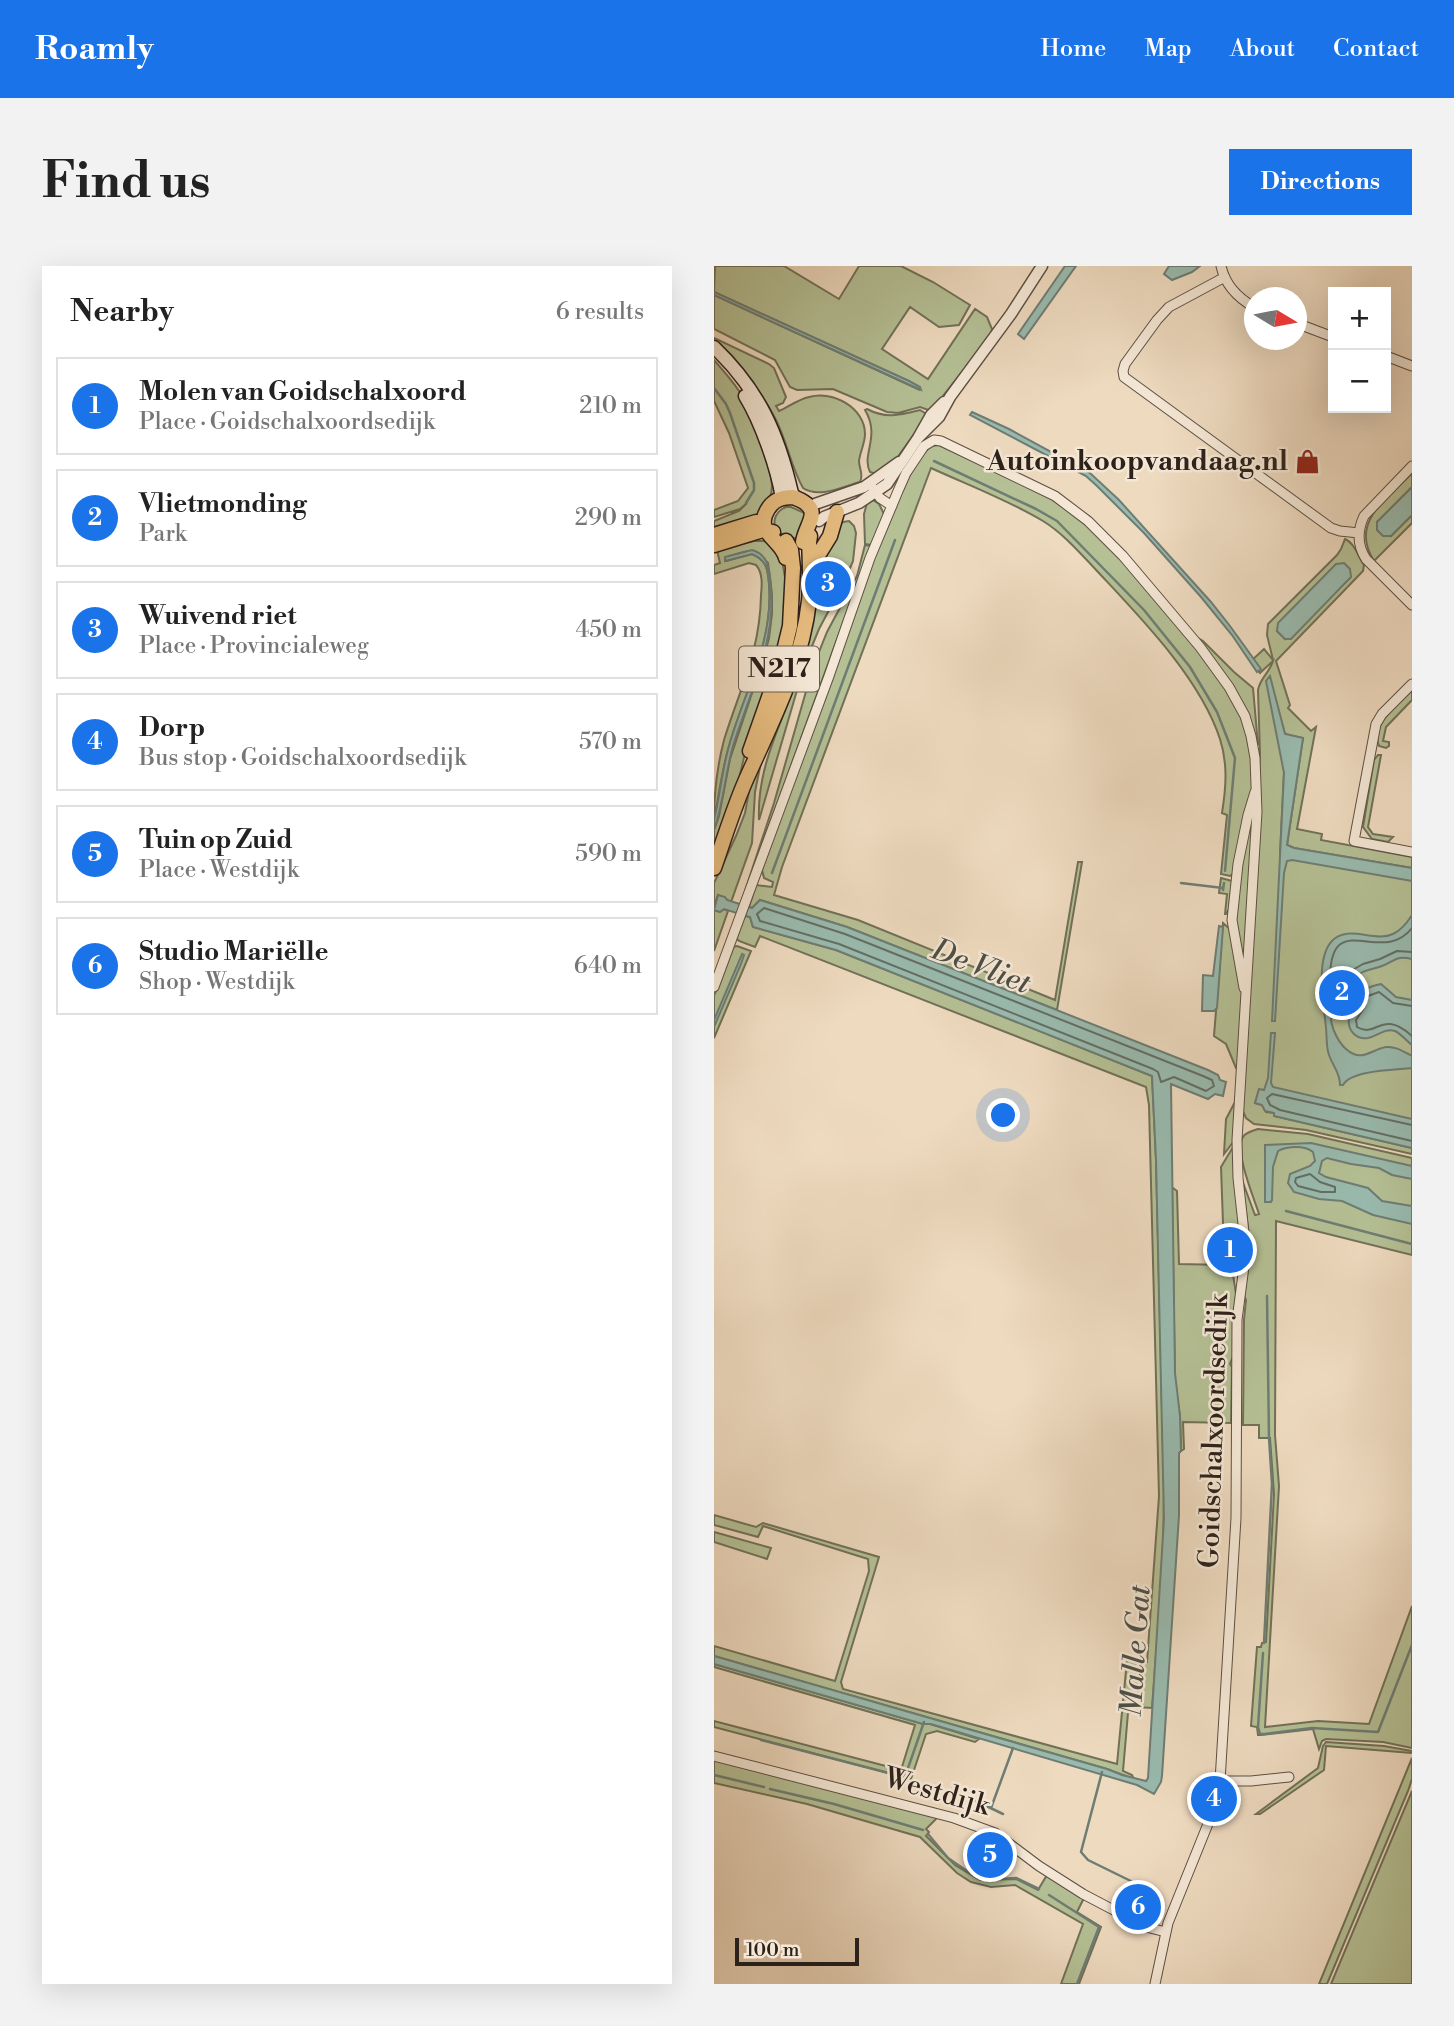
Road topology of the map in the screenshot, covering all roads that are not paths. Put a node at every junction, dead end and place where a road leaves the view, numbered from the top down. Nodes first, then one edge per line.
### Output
1 (1042, 266) edge
2 (1221, 266) edge
3 (1225, 278) junction
4 (1244, 301) edge
5 (1307, 327) edge
6 (1328, 335) edge
7 (714, 347) edge
8 (714, 357) edge
9 (1391, 358) edge
10 (1412, 366) edge
11 (1412, 466) edge
12 (781, 472) junction
13 (873, 488) junction
14 (802, 504) junction
15 (892, 506) junction
16 (837, 512) junction
17 (773, 533) junction
18 (1359, 533) junction
19 (714, 534) edge
20 (807, 539) junction
21 (714, 545) edge
22 (810, 585) junction
23 (1412, 605) edge
24 (1412, 684) edge
25 (745, 783) junction
26 (1257, 788) junction
27 (1412, 852) edge
28 (714, 868) edge
29 (714, 987) edge
30 (1246, 998) junction
31 (714, 1756) edge
32 (1289, 1777) dead end
33 (1220, 1781) junction
34 (1166, 1932) junction
35 (1154, 1984) edge

1 - 13 street
2 - 3 street
3 - 4 street
3 - 18 street
5 - 6 street
7 - 12 main road
8 - 12 main road
9 - 10 street
11 - 18 street
12 - 14 main road
12 - 14 main road
13 - 14 street
13 - 15 street
13 - 16 street
14 - 16 street
14 - 17 main road
14 - 20 main road, N217
15 - 26 street, Goidschalxoordsedijk
15 - 29 street
16 - 22 main road
17 - 19 main road
17 - 20 main road
17 - 21 main road
17 - 25 main road, N217
18 - 23 street
20 - 22 main road, N217
22 - 25 main road, N217
24 - 27 street
25 - 28 main road, N217
26 - 30 street, Goidschalxoordsedijk
26 - 30 street, Goidschalxoordsedijk
30 - 33 street, Goidschalxoordsedijk
31 - 34 street, Westdijk
32 - 33 street
33 - 34 street, Goidschalxoordsedijk
34 - 35 street, Goidschalxoordsedijk

